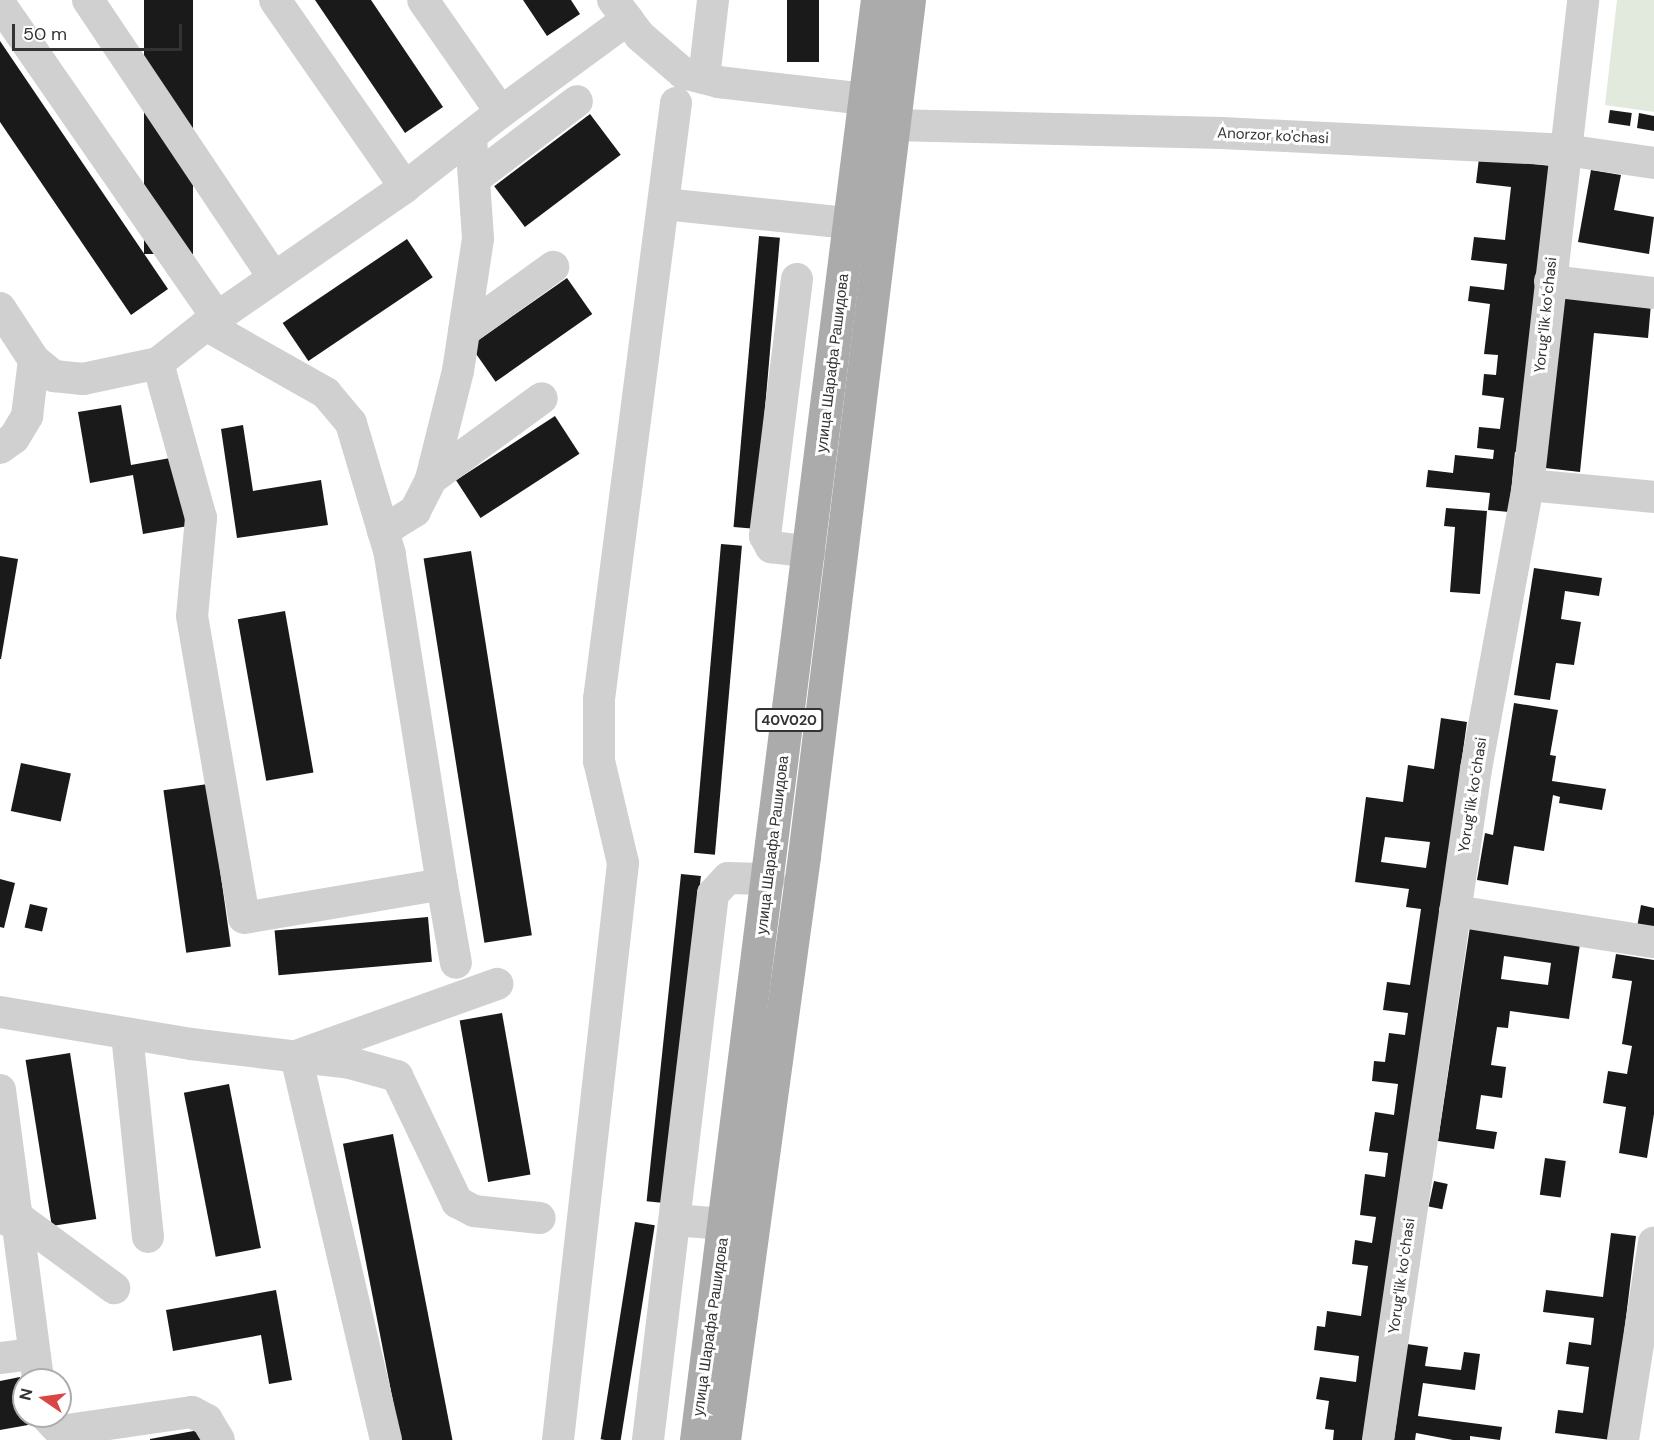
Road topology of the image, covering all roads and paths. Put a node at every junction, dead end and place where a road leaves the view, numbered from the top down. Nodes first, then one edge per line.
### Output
1 (88, 0) edge
2 (275, 0) edge
3 (423, 0) edge
4 (713, 0) edge
5 (877, 0) edge
6 (909, 0) edge
7 (1583, 0) edge
8 (0, 4) edge
9 (620, 10) edge
10 (704, 78) junction
11 (865, 99) junction
12 (577, 101) dead end
13 (676, 103) dead end
14 (501, 112) junction
15 (892, 125) junction
16 (471, 138) junction
17 (1565, 150) junction
18 (1654, 163) edge
19 (474, 179) junction
20 (405, 187) junction
21 (664, 204) junction
22 (849, 223) junction
23 (554, 267) dead end
24 (274, 278) junction
25 (797, 279) dead end
26 (1550, 281) junction
27 (1654, 293) edge
28 (0, 308) edge
29 (211, 321) junction
30 (464, 331) junction
31 (158, 363) junction
32 (44, 368) junction
33 (542, 398) dead end
34 (0, 448) edge
35 (431, 478) junction
36 (1528, 485) junction
37 (1654, 497) edge
38 (383, 531) junction
39 (810, 552) junction
40 (782, 862) junction
41 (442, 884) junction
42 (1455, 911) junction
43 (1654, 942) edge
44 (456, 963) dead end
45 (497, 984) dead end
46 (0, 1012) edge
47 (127, 1034) junction
48 (296, 1056) junction
49 (0, 1090) edge
50 (540, 1218) dead end
51 (10, 1220) edge
52 (675, 1220) junction
53 (724, 1224) junction
54 (148, 1237) dead end
55 (1654, 1242) edge
56 (114, 1288) dead end
57 (0, 1358) edge
58 (35, 1367) edge
59 (57, 1428) edge
60 (219, 1440) edge
61 (386, 1440) edge
62 (558, 1440) edge
63 (648, 1440) edge
64 (696, 1440) edge
65 (724, 1440) edge
66 (1378, 1440) edge
67 (1623, 1440) edge

1 - 24 street
2 - 20 street
3 - 14 street
4 - 10 street
5 - 11 main road, улица Шарафа Рашидова / 40V020
6 - 15 main road
7 - 17 street, Yorugʻlik koʻchasi
8 - 29 street
9 - 10 street
9 - 14 street
10 - 11 street
11 - 22 main road, улица Шарафа Рашидова / 40V020
12 - 19 street
13 - 21 street
14 - 16 street
15 - 17 street, Anorzor ko'chasi
15 - 40 main road
16 - 19 street
16 - 20 street
17 - 18 street, Anorzor ko'chasi
17 - 26 street, Yorugʻlik koʻchasi
19 - 30 street
20 - 24 street
21 - 22 street
21 - 62 street
22 - 39 main road, улица Шарафа Рашидова / 40V020
23 - 30 street
24 - 29 street
25 - 39 street
26 - 27 street
26 - 36 street, Yorugʻlik koʻchasi
28 - 32 street
29 - 31 street
29 - 38 street
30 - 35 street
31 - 32 street
31 - 41 street
32 - 34 street
33 - 35 street
35 - 38 street
36 - 37 street
36 - 42 street, Yorugʻlik koʻchasi
38 - 41 street
39 - 40 main road, улица Шарафа Рашидова / 40V020
40 - 52 street
40 - 53 main road, улица Шарафа Рашидова / 40V020
40 - 65 main road
41 - 44 street
42 - 43 street
42 - 66 street, Yorugʻlik koʻchasi
45 - 48 street
46 - 47 street
47 - 48 street
47 - 54 street
48 - 50 street
48 - 61 street
49 - 51 street
51 - 56 street
51 - 58 street
52 - 53 street
52 - 63 street
53 - 64 main road, улица Шарафа Рашидова / 40V020
55 - 67 street
57 - 58 street
59 - 60 street

